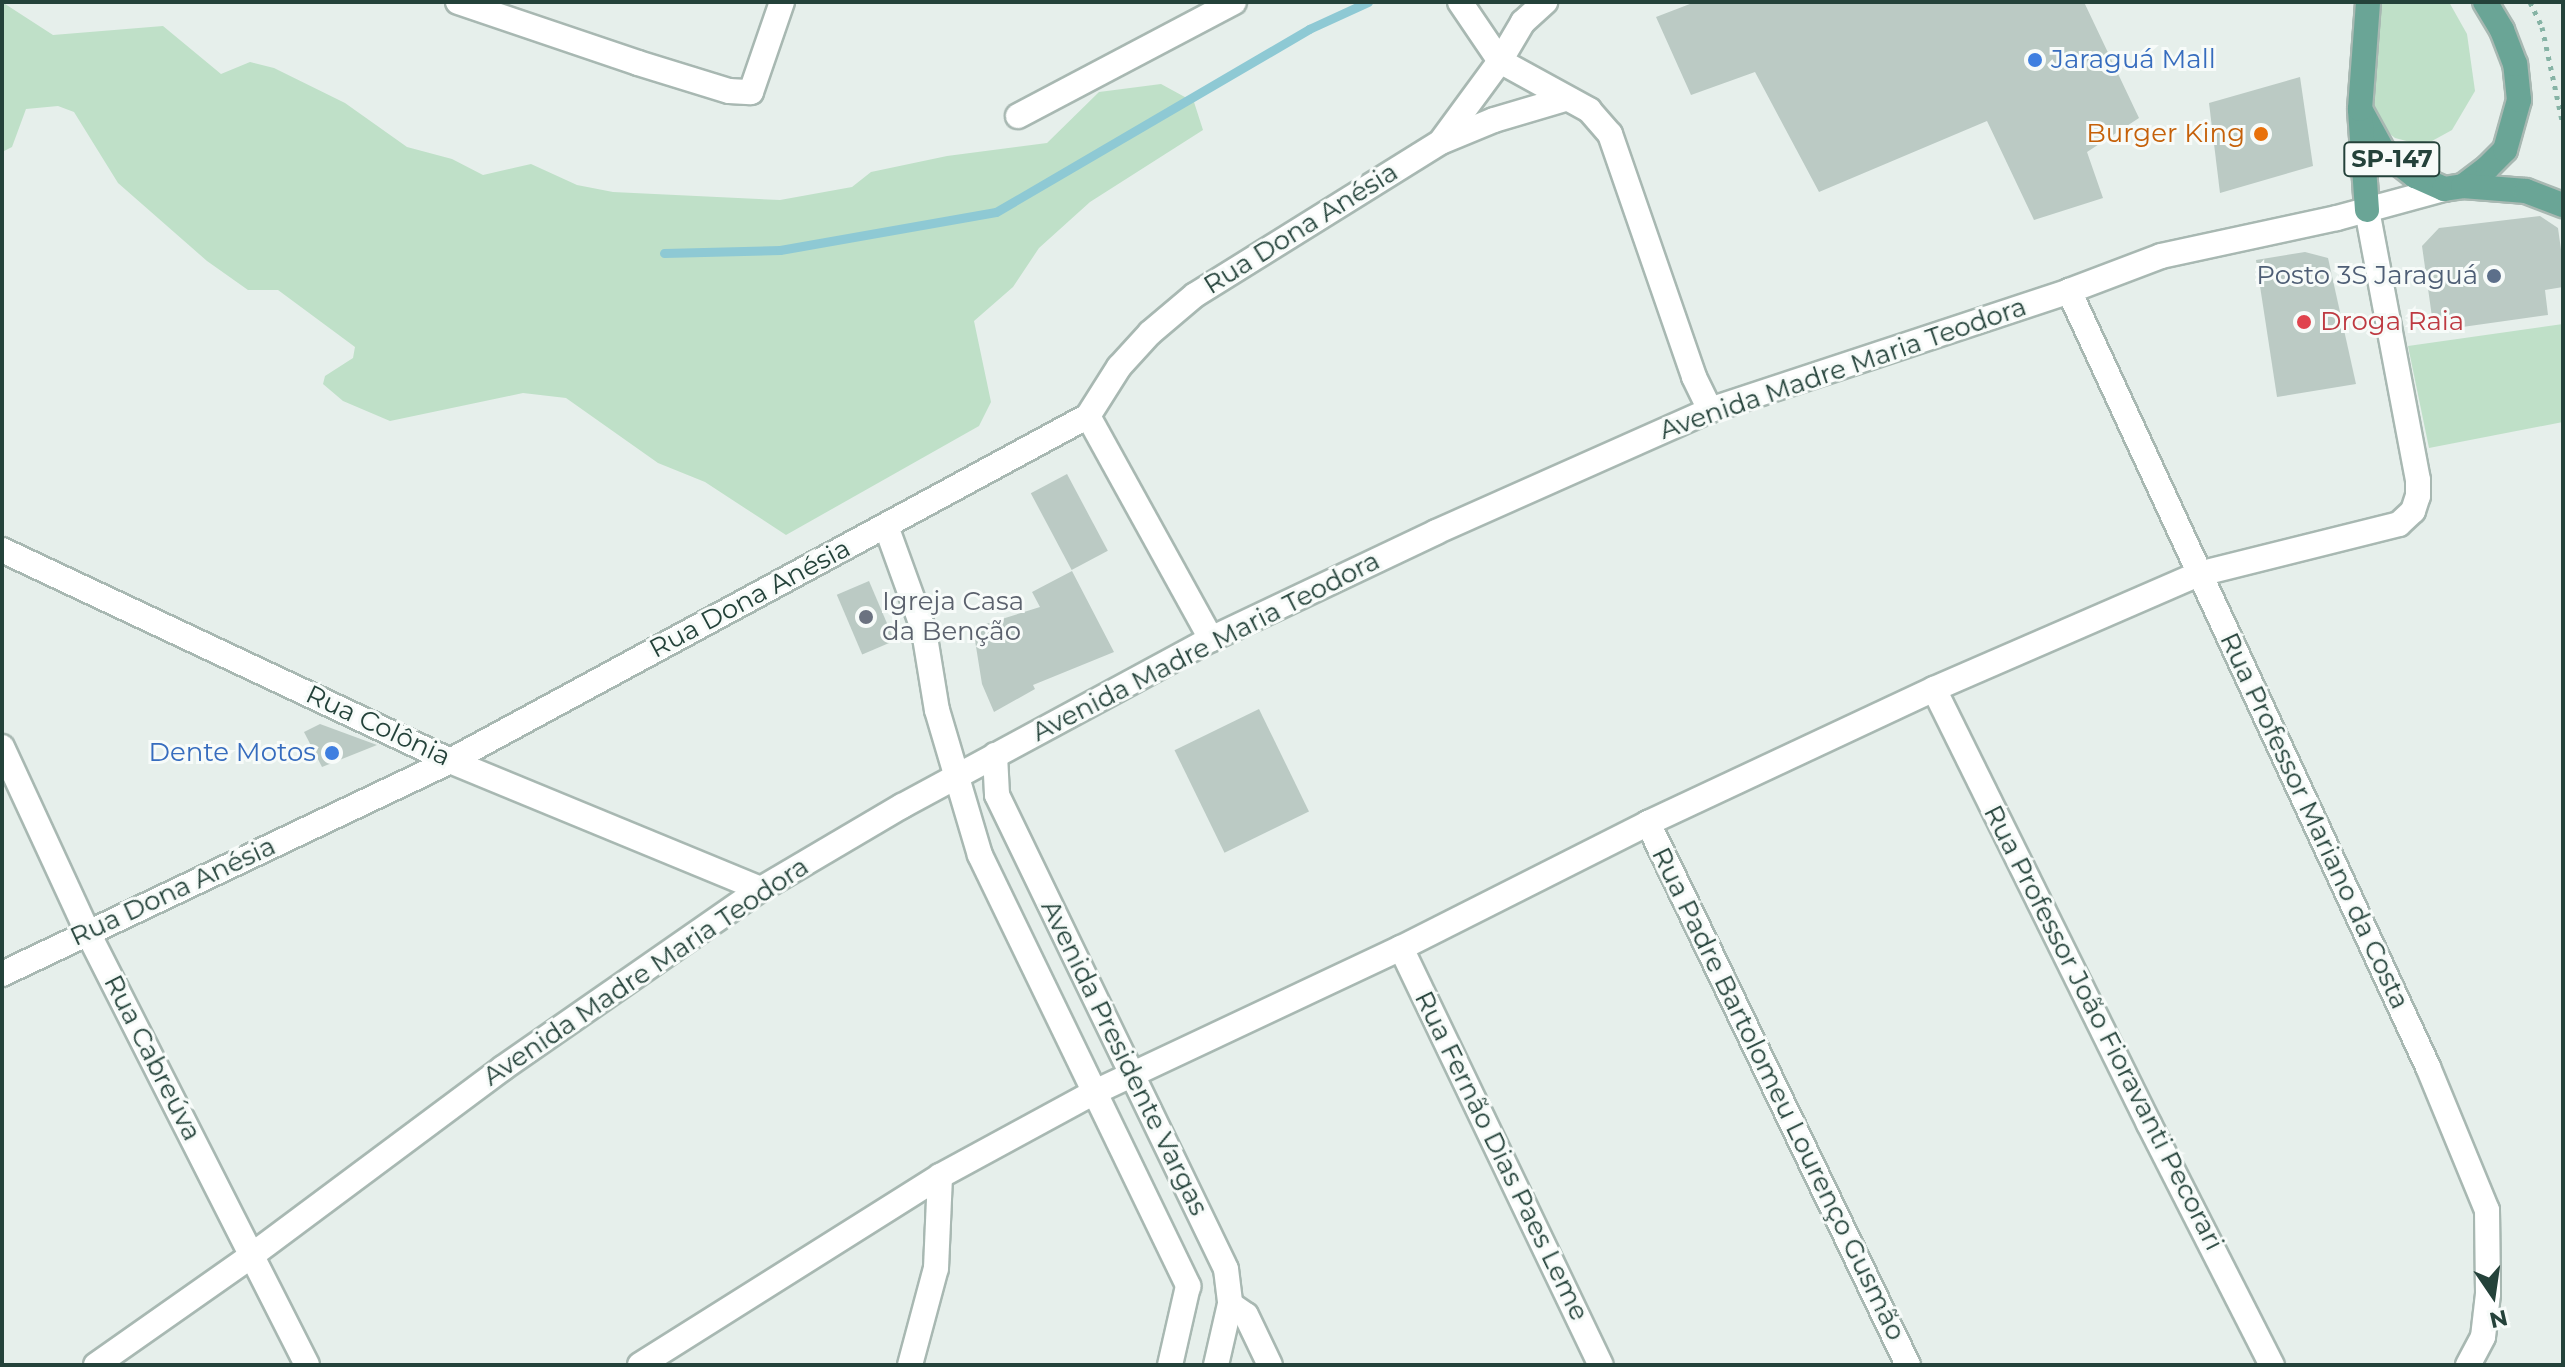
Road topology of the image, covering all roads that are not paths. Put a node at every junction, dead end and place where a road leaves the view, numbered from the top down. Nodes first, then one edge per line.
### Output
1 (458, 2) edge
2 (782, 2) edge
3 (1234, 2) edge
4 (1460, 2) edge
5 (1545, 2) edge
6 (2368, 2) edge
7 (2485, 2) edge
8 (1500, 61) junction
9 (1565, 99) junction
10 (2360, 109) junction
11 (1018, 116) dead end
12 (1441, 142) junction
13 (2453, 188) junction
14 (2563, 205) edge
15 (2367, 210) junction
16 (2069, 291) junction
17 (1710, 410) junction
18 (1088, 416) junction
19 (886, 526) junction
20 (2, 550) edge
21 (2199, 574) junction
22 (1211, 639) junction
23 (1934, 689) junction
24 (2, 747) edge
25 (995, 755) junction
26 (450, 761) junction
27 (954, 777) junction
28 (1648, 823) junction
29 (761, 889) junction
30 (88, 933) junction
31 (1401, 948) junction
32 (2, 974) edge
33 (1131, 1072) junction
34 (1095, 1092) junction
35 (940, 1176) junction
36 (251, 1256) junction
37 (1230, 1304) junction
38 (96, 1365) edge
39 (307, 1365) edge
40 (640, 1365) edge
41 (910, 1365) edge
42 (1170, 1365) edge
43 (1216, 1365) edge
44 (1270, 1365) edge
45 (1601, 1365) edge
46 (1908, 1365) edge
47 (2272, 1365) edge
48 (2468, 1365) edge

1 - 2 street
3 - 11 street
4 - 8 street
5 - 8 street, Rua Dona Anésia
6 - 10 main road, SP-147
7 - 13 main road
8 - 9 street
8 - 12 street, Rua Dona Anésia
9 - 12 street, Rua Dona Anésia
9 - 17 street
10 - 13 main road, SP-147
10 - 15 main road
12 - 18 street, Rua Dona Anésia
13 - 14 main road, SP-147
13 - 15 street, Avenida Madre Maria Teodora
15 - 16 street, Avenida Madre Maria Teodora
15 - 21 street
16 - 17 street, Avenida Madre Maria Teodora
16 - 21 street, Rua Professor Mariano da Costa
17 - 22 street, Avenida Madre Maria Teodora
18 - 19 street, Rua Dona Anésia
18 - 22 street
19 - 26 street, Rua Dona Anésia
19 - 27 street, Avenida Presidente Vargas
20 - 26 street, Rua Colônia
21 - 23 street
21 - 48 street, Rua Professor Mariano da Costa
22 - 25 street, Avenida Madre Maria Teodora
23 - 28 street
23 - 47 street, Rua Professor João Fioravanti Pecorari
24 - 30 street, Rua Cabreúva
25 - 27 street, Avenida Madre Maria Teodora
25 - 33 street, Avenida Presidente Vargas
26 - 29 street, Rua Colônia
26 - 30 street, Rua Dona Anésia
27 - 29 street, Avenida Madre Maria Teodora
27 - 34 street, Avenida Presidente Vargas
28 - 31 street
28 - 46 street, Rua Padre Bartolomeu Lourenço Gusmão
29 - 36 street, Avenida Madre Maria Teodora
30 - 32 street, Rua Dona Anésia
30 - 36 street, Rua Cabreúva
31 - 33 street
31 - 45 street, Rua Fernão Dias Paes Leme
33 - 34 street
33 - 37 street, Avenida Presidente Vargas
34 - 35 street
34 - 42 street, Avenida Presidente Vargas
35 - 40 street
35 - 41 street
36 - 38 street, Avenida Madre Maria Teodora
36 - 39 street, Rua Cabreúva
37 - 43 street, Avenida Presidente Vargas
37 - 44 street

